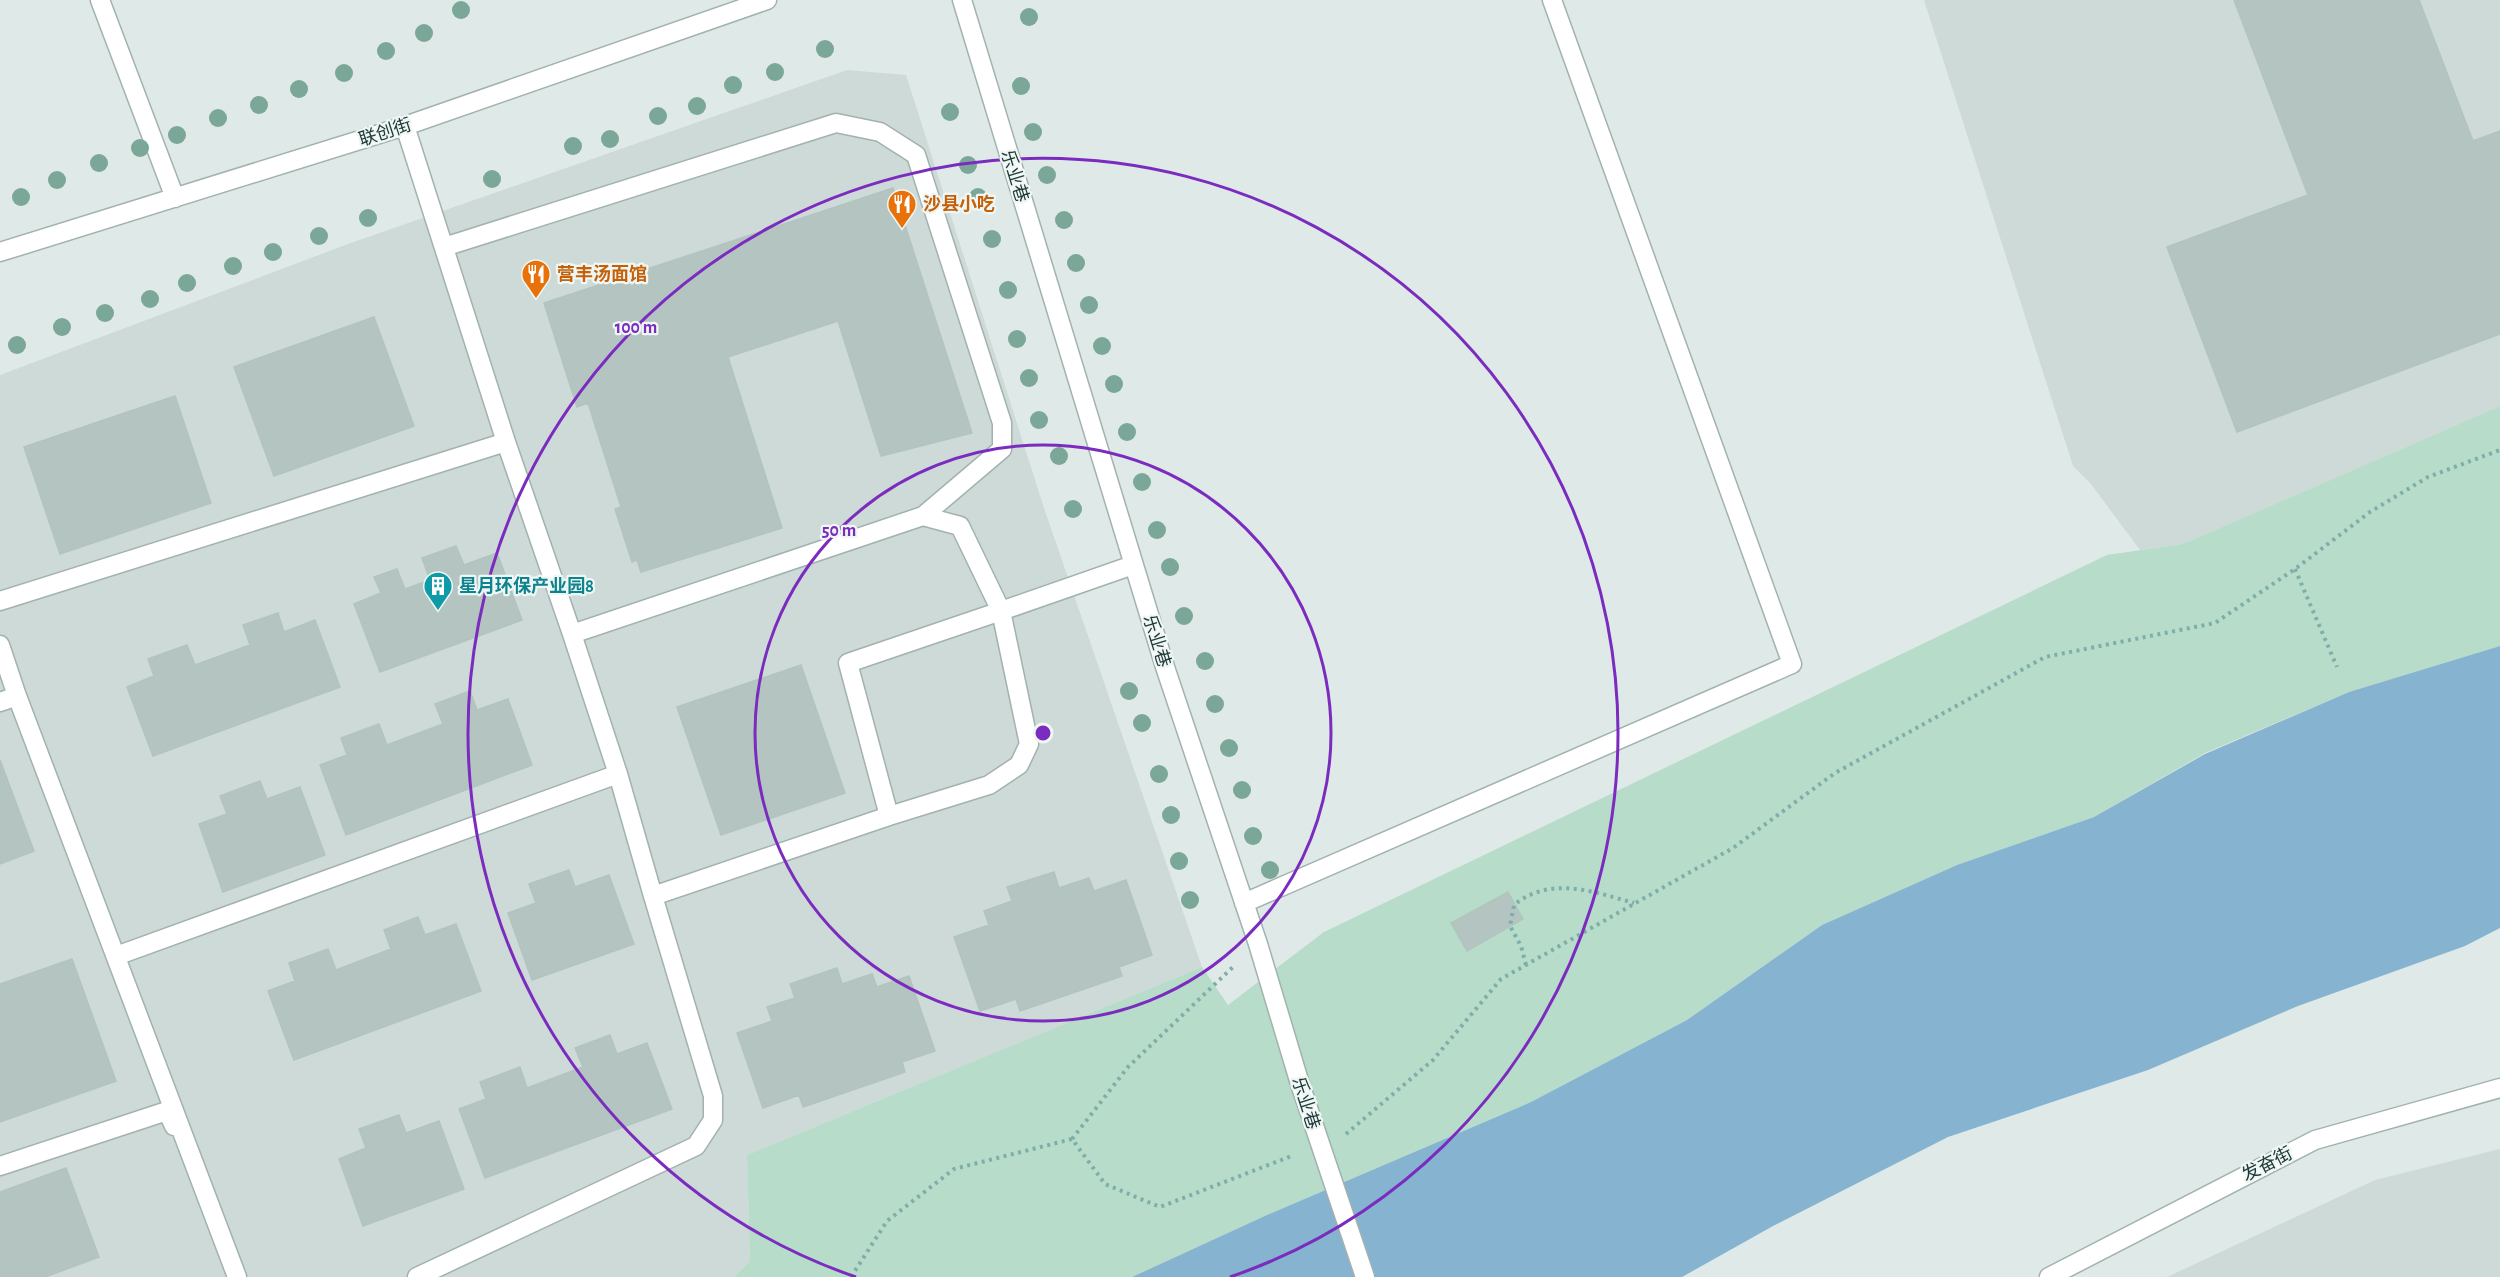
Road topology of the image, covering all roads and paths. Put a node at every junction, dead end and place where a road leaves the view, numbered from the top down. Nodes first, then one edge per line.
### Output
1 (99, 0) edge
2 (767, 0) edge
3 (962, 0) edge
4 (1552, 0) edge
5 (405, 126) junction
6 (175, 198) junction
7 (444, 247) junction
8 (0, 252) edge
9 (506, 442) junction
10 (2500, 450) edge
11 (923, 516) junction
12 (1133, 565) junction
13 (2295, 569) junction
14 (0, 601) edge
15 (1001, 611) junction
16 (572, 634) junction
17 (0, 645) edge
18 (2337, 667) dead end
19 (9, 699) edge
20 (618, 774) junction
21 (889, 816) junction
22 (653, 896) junction
23 (1244, 903) junction
24 (1635, 903) junction
25 (1258, 944) junction
26 (116, 956) junction
27 (1526, 965) junction
28 (2500, 1088) edge
29 (1344, 1136) dead end
30 (1072, 1139) junction
31 (1301, 1152) dead end
32 (0, 1166) edge
33 (236, 1277) edge
34 (417, 1277) edge
35 (851, 1277) edge
36 (1365, 1277) edge
37 (2049, 1277) edge

1 - 6 street
2 - 5 street, 联创街
3 - 12 street, 乐业巷
4 - 23 street
5 - 6 street, 联创街
5 - 7 street
6 - 8 street, 联创街
7 - 9 street
7 - 11 street
9 - 14 street
9 - 16 street
10 - 13 path
11 - 15 street
11 - 16 street
12 - 15 street
12 - 23 street, 乐业巷
13 - 18 path
13 - 24 path
15 - 21 street
15 - 21 street
16 - 20 street
17 - 19 street
19 - 26 street
20 - 22 street
20 - 26 street
21 - 22 street
22 - 34 street
23 - 25 street, 乐业巷
24 - 27 path
24 - 27 path
25 - 30 path
25 - 36 street, 乐业巷, bridge
26 - 33 street
27 - 29 path
28 - 37 street, 发奋街
30 - 31 path
30 - 35 path
32 - 33 street

